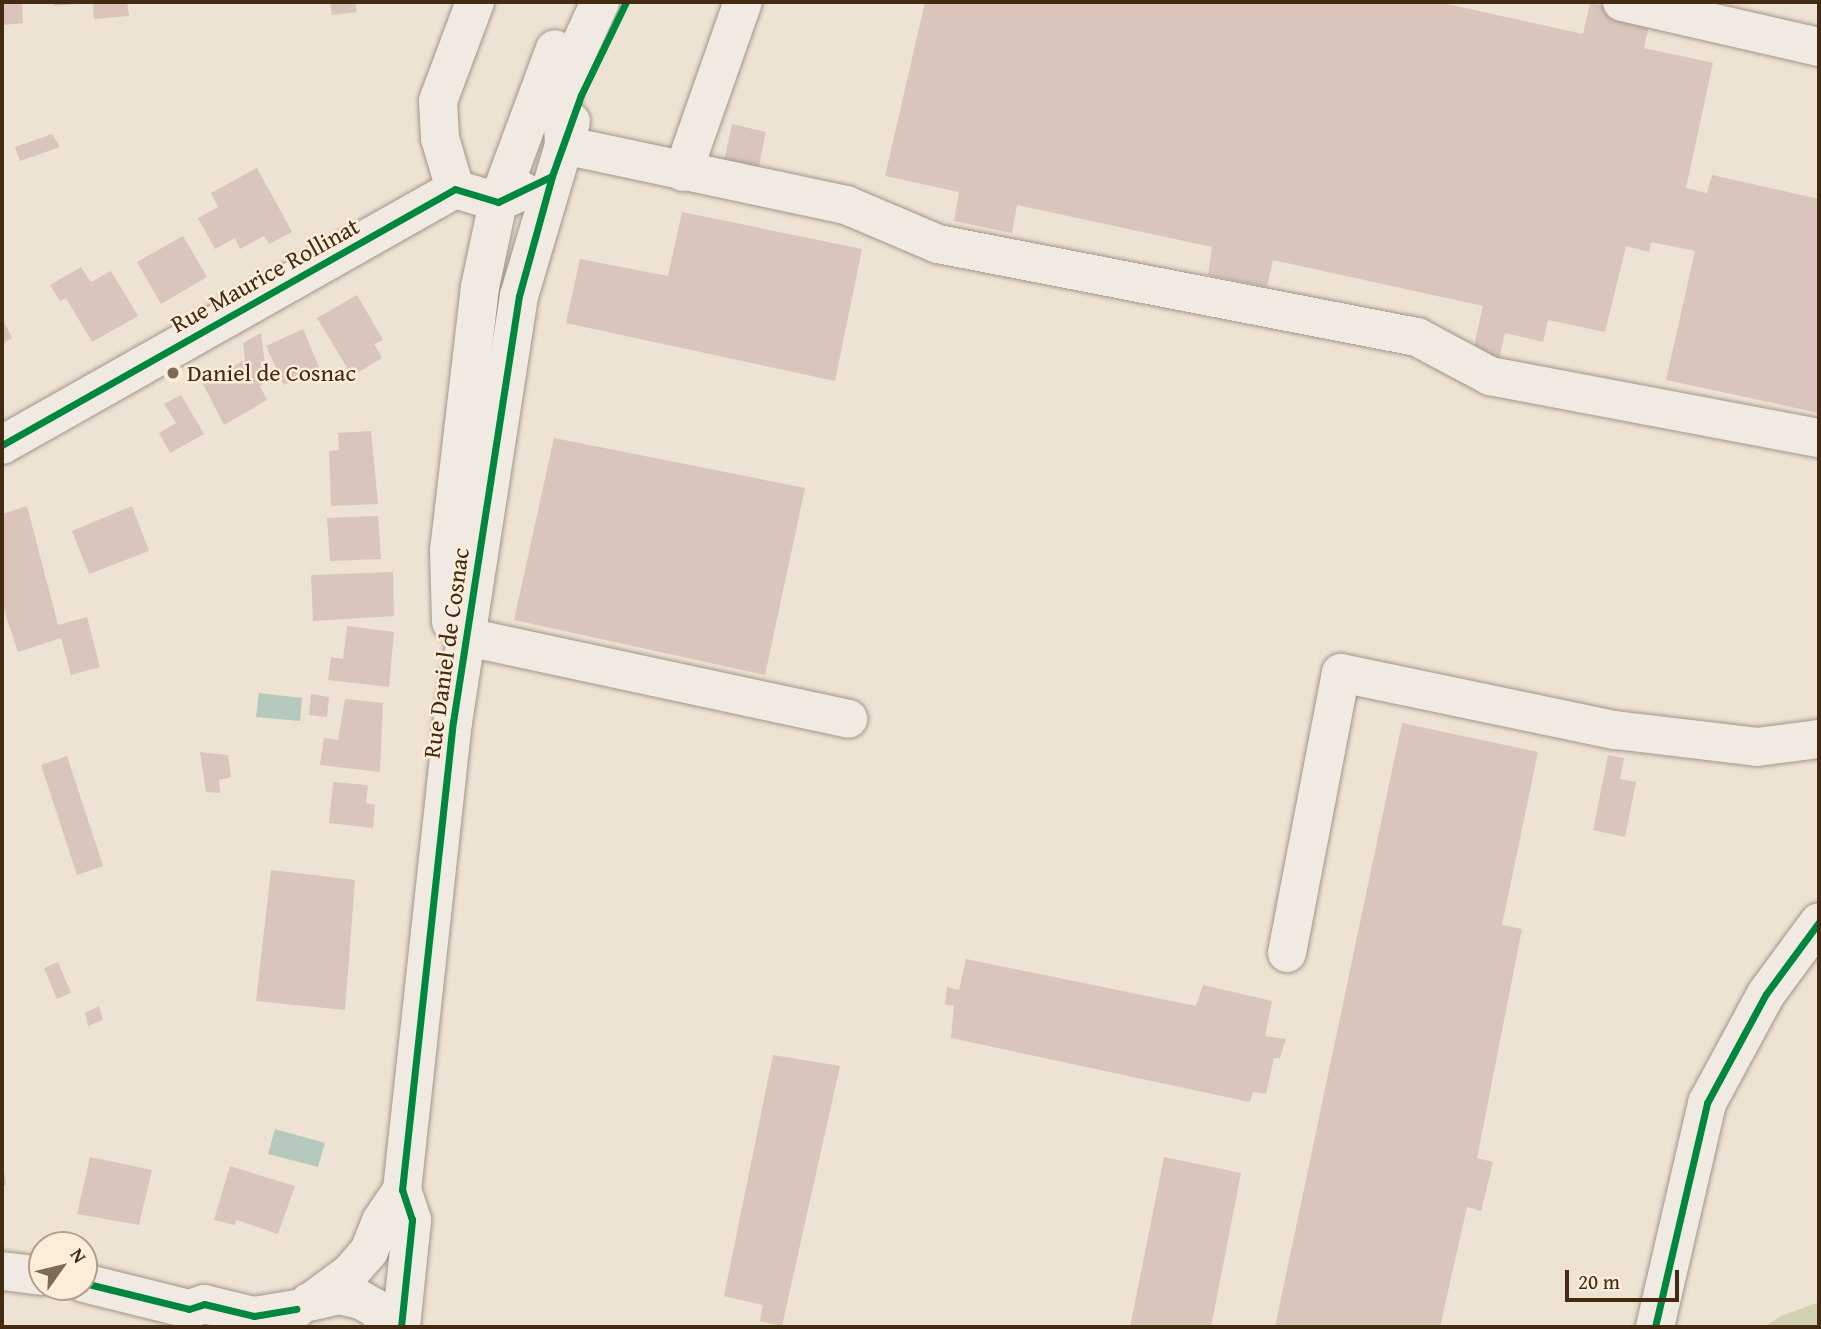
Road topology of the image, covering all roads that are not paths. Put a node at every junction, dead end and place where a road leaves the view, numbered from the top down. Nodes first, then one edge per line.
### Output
1 (475, 2) edge
2 (576, 2) edge
3 (600, 2) edge
4 (626, 2) edge
5 (743, 2) edge
6 (1622, 2) edge
7 (1819, 47) edge
8 (558, 161) junction
9 (683, 172) junction
10 (455, 188) junction
11 (498, 202) junction
12 (1819, 438) edge
13 (2, 445) edge
14 (479, 559) junction
15 (467, 637) junction
16 (848, 719) dead end
17 (453, 722) junction
18 (1819, 738) edge
19 (1819, 922) edge
20 (1287, 953) dead end
21 (402, 1190) junction
22 (2, 1271) edge
23 (28, 1274) edge
24 (98, 1287) edge
25 (298, 1311) edge
26 (198, 1318) edge
27 (392, 1327) edge
28 (401, 1327) edge
29 (1654, 1327) edge

1 - 10 street
2 - 11 street, Rue Daniel de Cosnac
3 - 8 street
4 - 8 street, Rue Daniel de Cosnac
5 - 9 street
6 - 7 street
8 - 9 street
8 - 11 street
8 - 14 street, Rue Daniel de Cosnac
9 - 12 street
10 - 11 street
10 - 13 street, Rue Maurice Rollinat
11 - 14 street
11 - 17 street, Rue Daniel de Cosnac
14 - 15 street, Rue Daniel de Cosnac
15 - 16 street
15 - 17 street, Rue Daniel de Cosnac
17 - 21 street, Rue Daniel de Cosnac
18 - 20 street
19 - 29 street
21 - 25 street, Rue Daniel de Cosnac
21 - 28 street, Rue Daniel de Cosnac
22 - 23 street
24 - 26 street
25 - 26 street
25 - 27 street

